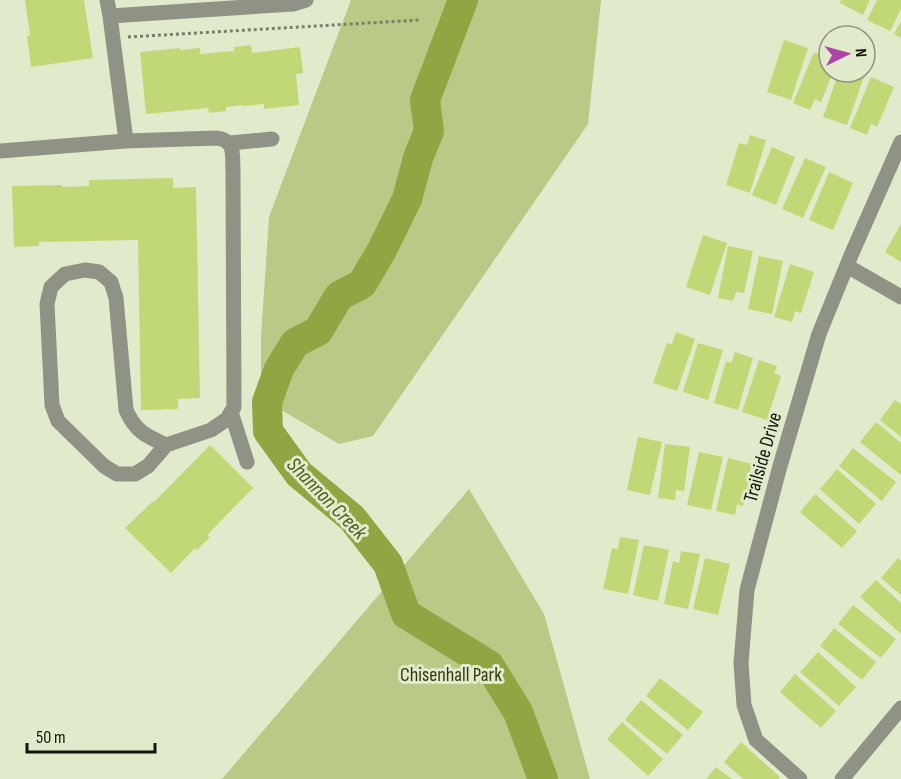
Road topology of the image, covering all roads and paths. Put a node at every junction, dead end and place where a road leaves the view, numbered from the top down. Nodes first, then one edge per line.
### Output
1 (107, 0) edge
2 (306, 0) edge
3 (110, 16) junction
4 (419, 20) dead end
5 (113, 39) junction
6 (272, 139) dead end
7 (126, 141) junction
8 (901, 142) edge
9 (230, 143) junction
10 (0, 151) edge
11 (847, 266) junction
12 (901, 297) edge
13 (231, 412) junction
14 (166, 445) junction
15 (247, 462) dead end
16 (901, 708) edge
17 (800, 779) edge
18 (842, 779) edge

1 - 3 street
2 - 3 street
3 - 5 street
4 - 5 path
5 - 7 street
6 - 9 street
7 - 9 street
7 - 10 street
8 - 11 street, Trailside Drive
9 - 13 street
11 - 12 street
11 - 17 street, Trailside Drive
13 - 14 street
13 - 15 street
14 - 14 street
16 - 18 street

